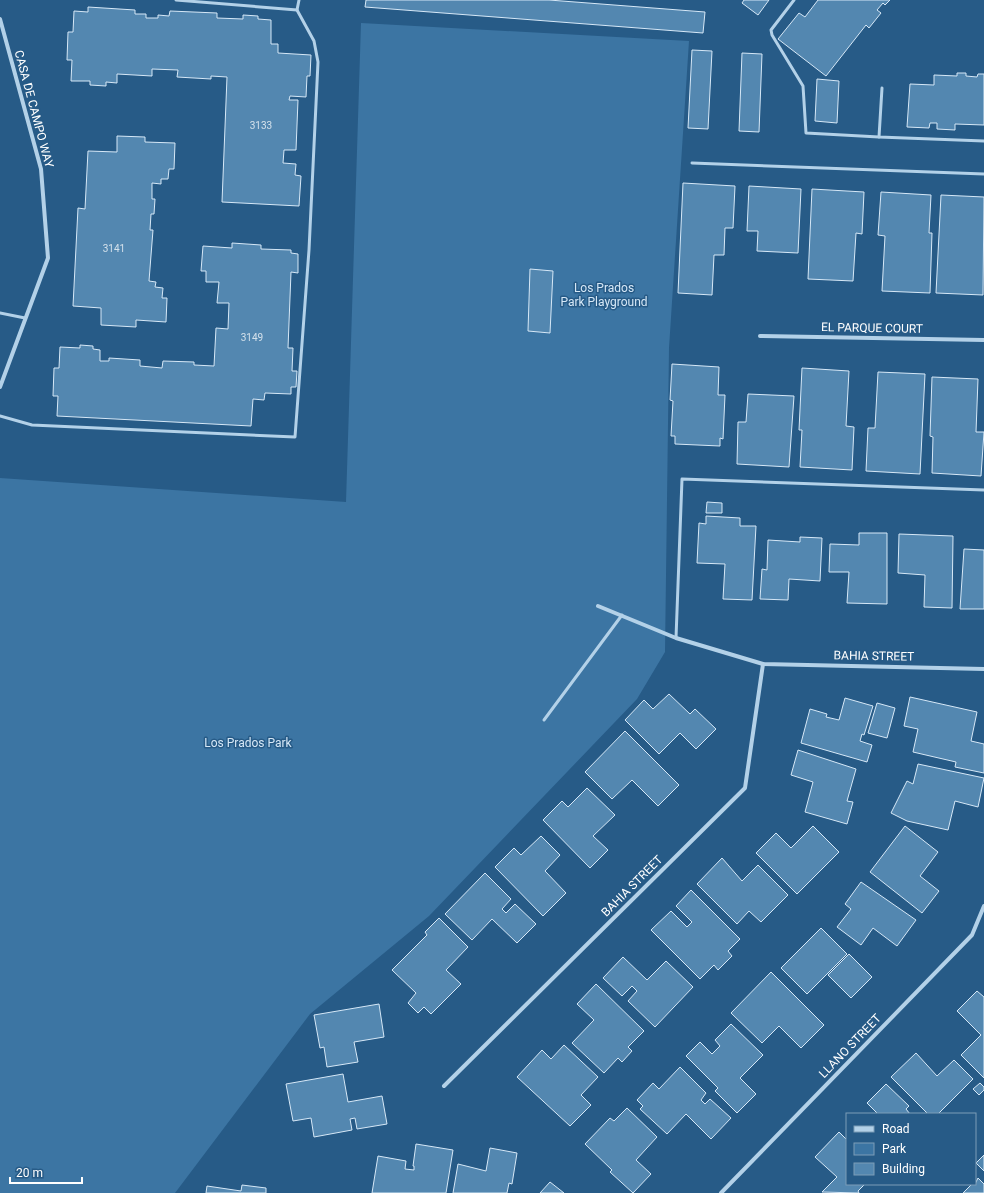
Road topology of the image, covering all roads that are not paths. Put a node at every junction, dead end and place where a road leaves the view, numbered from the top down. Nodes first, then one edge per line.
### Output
1 (176, 0) edge
2 (299, 0) edge
3 (794, 0) edge
4 (297, 10) junction
5 (0, 19) edge
6 (882, 88) dead end
7 (879, 137) junction
8 (984, 141) edge
9 (692, 163) dead end
10 (984, 174) edge
11 (0, 313) edge
12 (26, 318) junction
13 (760, 336) dead end
14 (984, 340) edge
15 (0, 387) edge
16 (0, 416) edge
17 (984, 490) edge
18 (598, 606) dead end
19 (622, 614) junction
20 (676, 638) junction
21 (763, 664) junction
22 (984, 669) edge
23 (544, 720) dead end
24 (984, 906) edge
25 (444, 1086) dead end
26 (721, 1193) edge

1 - 4 lane
2 - 4 lane
3 - 7 lane
4 - 16 lane
5 - 12 street, CASA DE CAMPO WAY
6 - 7 lane
7 - 8 lane
9 - 10 lane
11 - 12 lane
12 - 15 street, CASA DE CAMPO WAY
13 - 14 street, EL PARQUE COURT
17 - 20 lane
18 - 19 street, BAHIA STREET
19 - 20 street, BAHIA STREET
19 - 23 lane
20 - 21 street, BAHIA STREET
21 - 22 street, BAHIA STREET
21 - 25 street, BAHIA STREET
24 - 26 street, LLANO STREET

